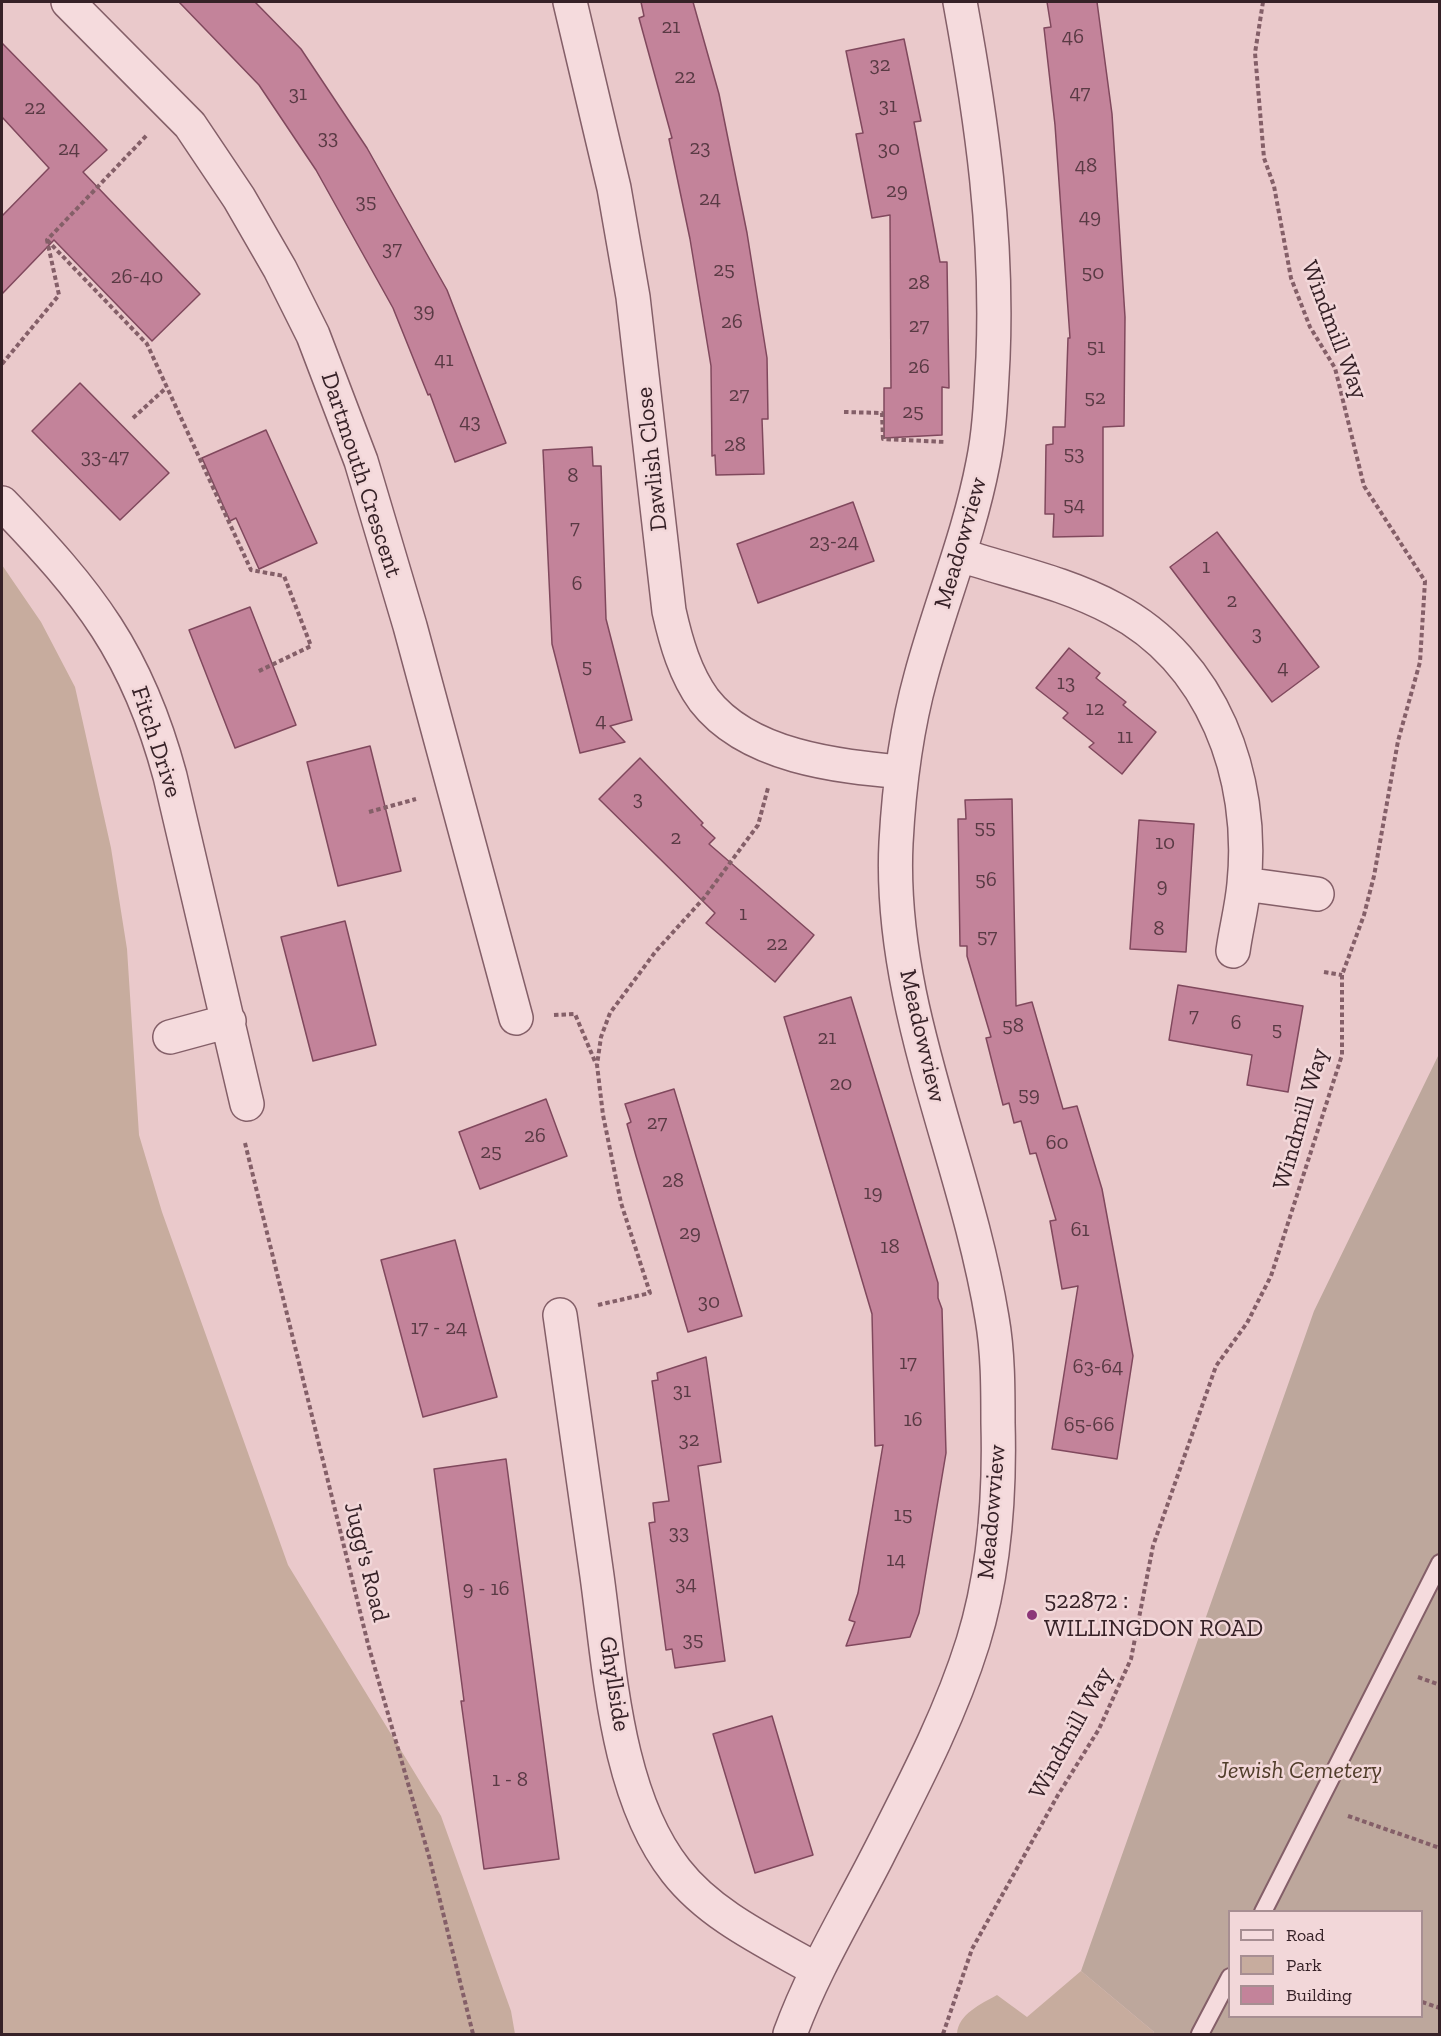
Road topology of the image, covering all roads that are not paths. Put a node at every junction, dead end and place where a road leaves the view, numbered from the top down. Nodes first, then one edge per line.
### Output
1 (68, 2) edge
2 (570, 2) edge
3 (960, 2) edge
4 (2, 503) edge
5 (960, 555) junction
6 (902, 771) junction
7 (1244, 884) junction
8 (1317, 894) dead end
9 (1233, 951) dead end
10 (516, 1018) road end
11 (229, 1021) junction
12 (170, 1037) dead end
13 (247, 1104) road end
14 (560, 1315) road end
15 (1440, 1563) edge
16 (1264, 1910) edge
17 (817, 1970) junction
18 (1228, 1981) edge
19 (790, 2034) edge
20 (1200, 2034) edge

1 - 10 street, Dartmouth Crescent
2 - 6 street, Dawlish Close
3 - 5 street, Meadowview
4 - 11 street, Fitch Drive
5 - 6 street, Meadowview
5 - 7 street
6 - 17 street, Meadowview
7 - 8 street
7 - 9 street
11 - 12 street
11 - 13 street, Fitch Drive
14 - 17 street, Ghyllside
15 - 16 lane
17 - 19 street, Meadowview
18 - 20 lane

